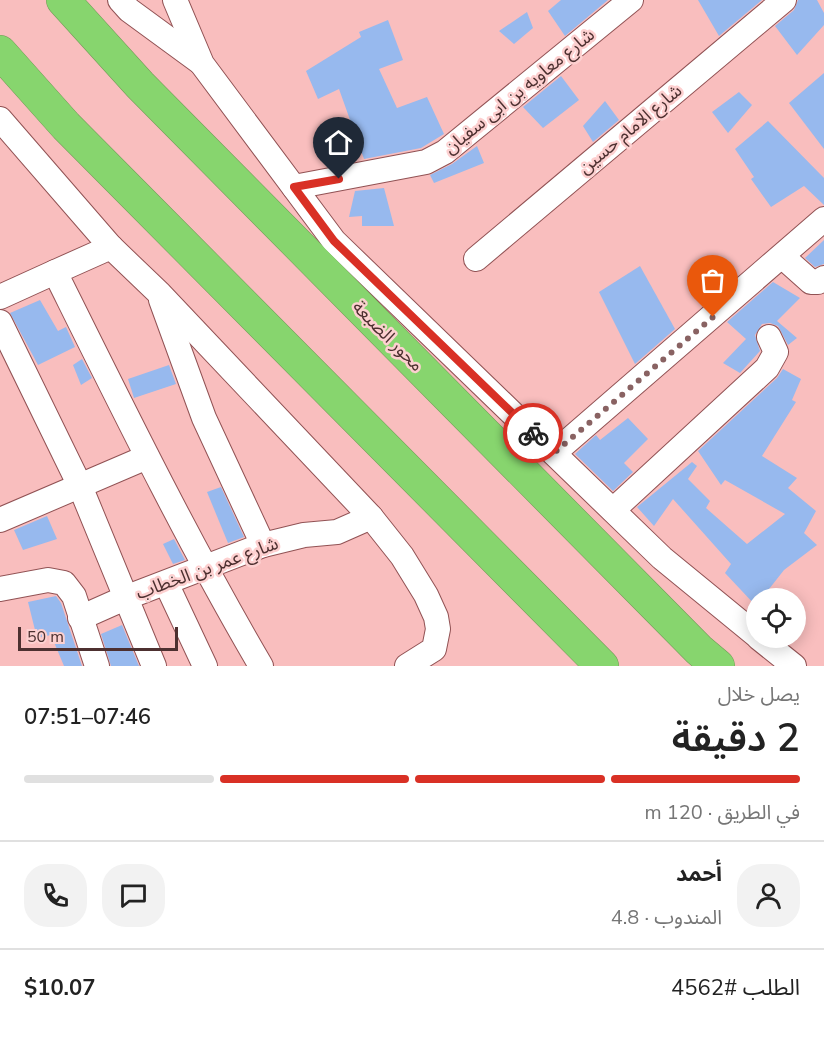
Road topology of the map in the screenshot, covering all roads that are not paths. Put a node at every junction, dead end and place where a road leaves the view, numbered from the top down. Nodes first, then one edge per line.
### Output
1 (63, 0) edge
2 (120, 0) edge
3 (176, 0) edge
4 (631, 0) edge
5 (784, 0) edge
6 (0, 51) edge
7 (202, 64) junction
8 (0, 119) edge
9 (294, 187) junction
10 (824, 219) edge
11 (111, 247) junction
12 (783, 257) junction
13 (476, 259) dead end
14 (55, 272) junction
15 (824, 278) edge
16 (160, 294) junction
17 (0, 297) edge
18 (0, 322) edge
19 (769, 337) dead end
20 (554, 453) junction
21 (147, 458) junction
22 (81, 486) junction
23 (613, 510) junction
24 (370, 517) junction
25 (0, 520) edge
26 (263, 544) junction
27 (204, 567) junction
28 (166, 583) junction
29 (0, 589) edge
30 (125, 598) junction
31 (80, 618) junction
32 (746, 626) edge
33 (772, 648) edge
34 (97, 666) edge
35 (154, 666) edge
36 (205, 666) edge
37 (261, 666) edge
38 (406, 666) edge
39 (602, 666) edge
40 (718, 666) edge
41 (794, 666) edge

1 - 40 highway, محور الضبعة
2 - 7 street
3 - 7 street
4 - 9 street, شارع معاويه بن ابى سفيان
5 - 13 street, شارع الامام حسين
6 - 39 highway
7 - 9 street
8 - 11 street
9 - 20 street
10 - 12 street
11 - 14 street
11 - 16 street
12 - 15 street
12 - 20 street
14 - 17 street
14 - 21 street
16 - 24 street
16 - 26 street
18 - 22 street
19 - 23 street
20 - 23 street
21 - 22 street
21 - 27 street
22 - 25 street
22 - 30 street
23 - 32 street
24 - 26 street, شارع عمر بن الخطاب
24 - 38 street
26 - 27 street, شارع عمر بن الخطاب
27 - 28 street, شارع عمر بن الخطاب
27 - 37 street
28 - 30 street, شارع عمر بن الخطاب
28 - 36 street
29 - 31 street
30 - 31 street, شارع عمر بن الخطاب
30 - 35 street
31 - 34 street
33 - 41 street

